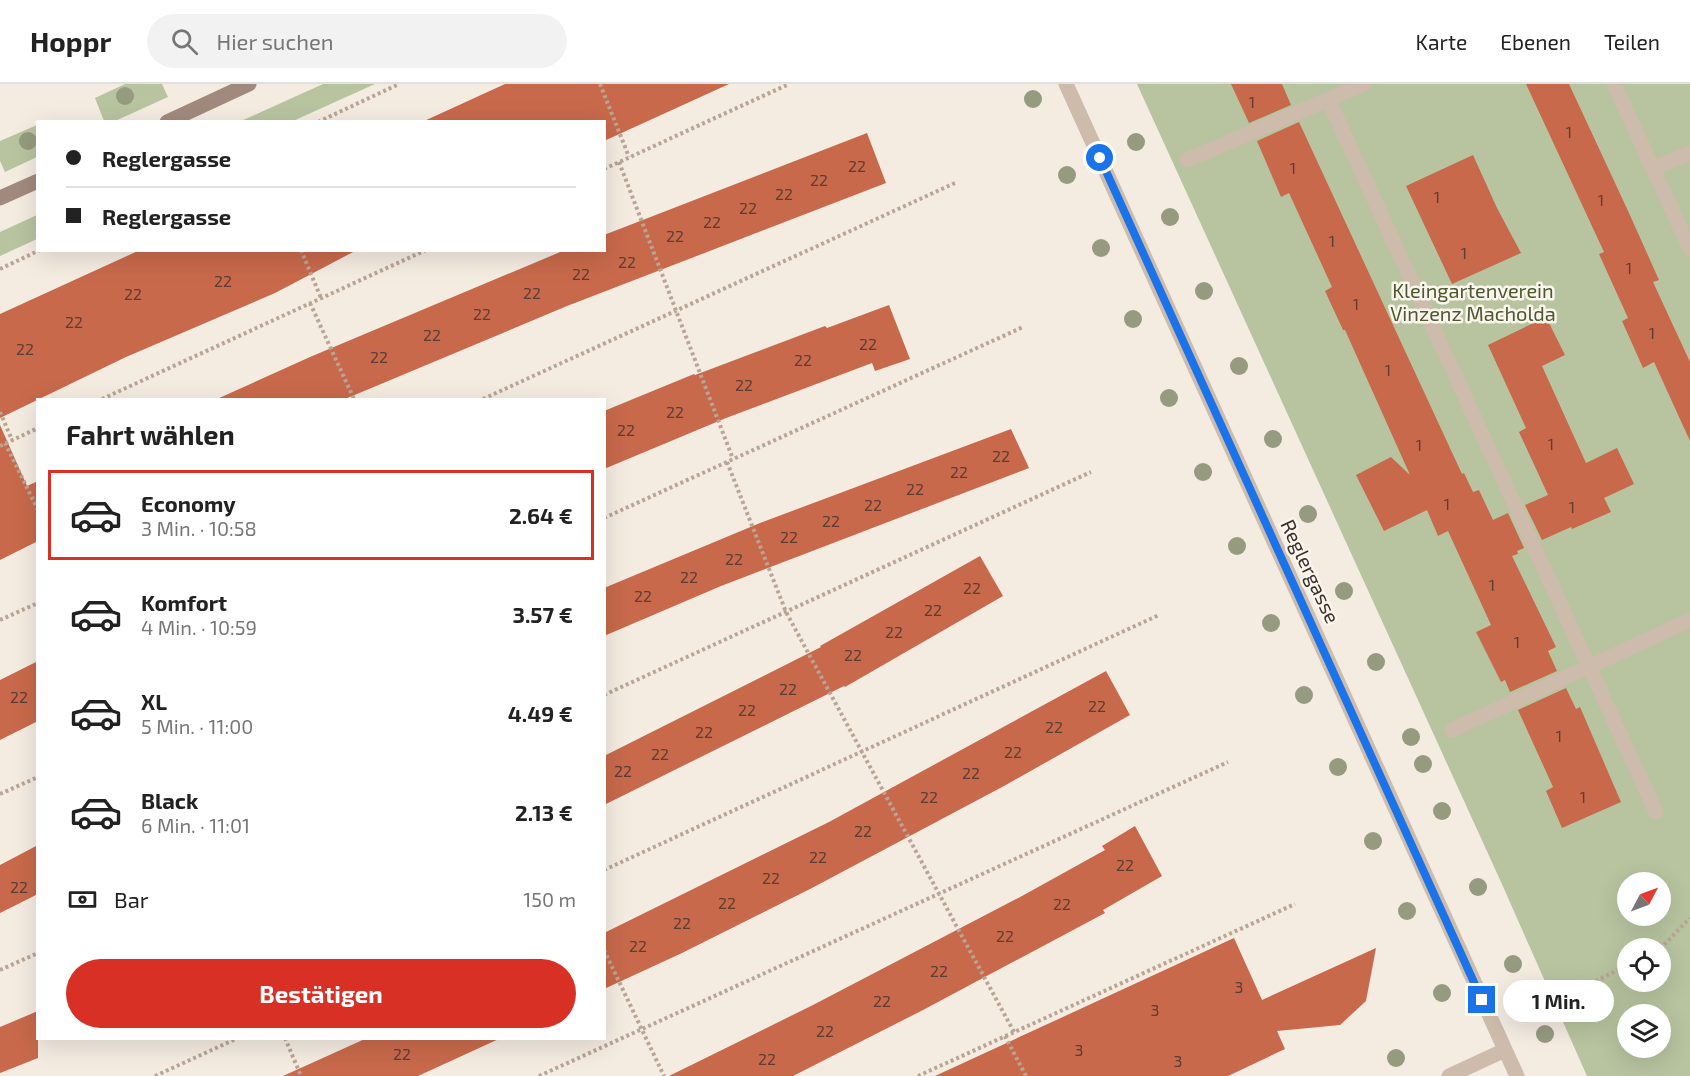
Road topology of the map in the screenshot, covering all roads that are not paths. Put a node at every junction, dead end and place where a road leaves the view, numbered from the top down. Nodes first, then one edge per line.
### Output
1 (249, 84) edge
2 (1066, 84) edge
3 (1364, 84) edge
4 (1614, 84) edge
5 (1328, 99) junction
6 (171, 120) edge
7 (1690, 153) edge
8 (1187, 160) dead end
9 (1654, 168) junction
10 (36, 182) edge
11 (0, 198) edge
12 (1690, 249) edge
13 (1690, 620) edge
14 (1589, 667) junction
15 (1452, 730) dead end
16 (1656, 812) dead end
17 (1505, 1050) junction
18 (1449, 1076) edge
19 (1517, 1076) edge

1 - 6 street
2 - 17 street, Reglergasse
3 - 5 street
4 - 9 street
5 - 8 street
5 - 14 street
7 - 9 street
9 - 12 street
10 - 11 street
13 - 14 street
14 - 15 street
14 - 16 street
17 - 18 street
17 - 19 street, Reglergasse

